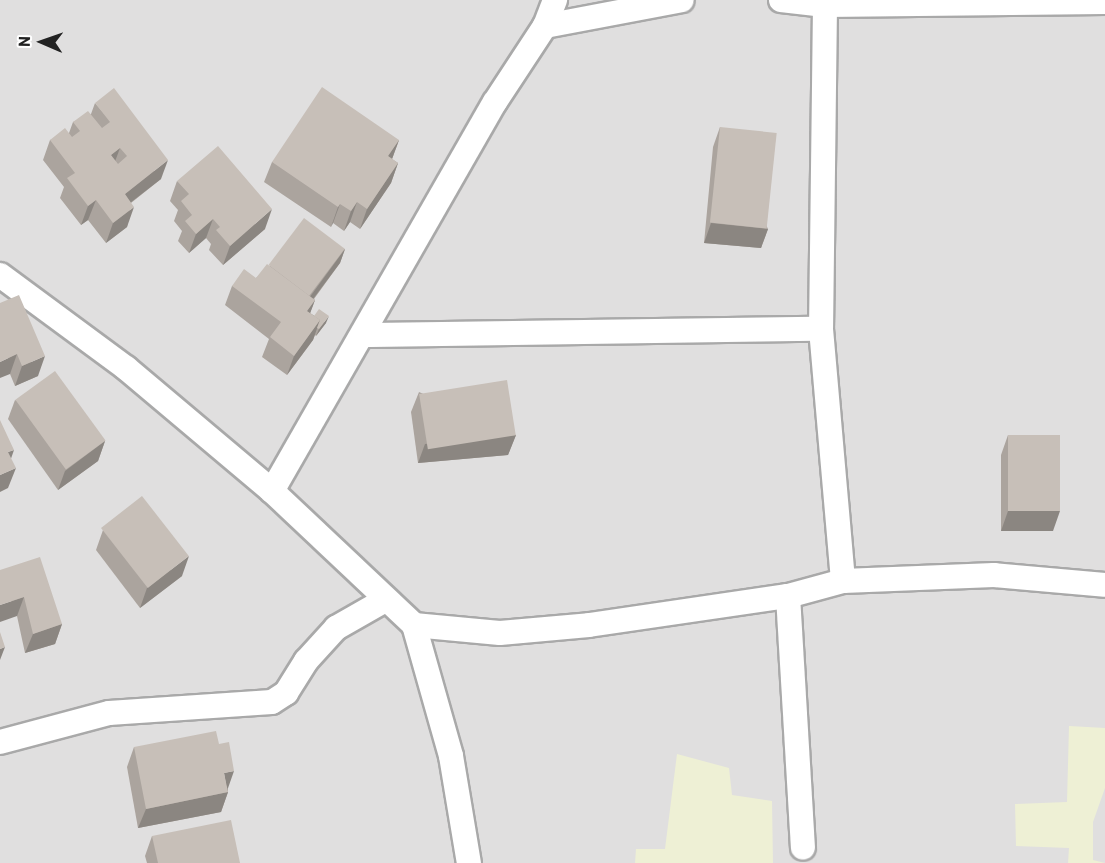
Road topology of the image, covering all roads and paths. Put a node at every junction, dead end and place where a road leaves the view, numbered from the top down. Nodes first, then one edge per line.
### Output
1 (555, 0) edge
2 (682, 0) edge
3 (781, 0) edge
4 (1105, 2) edge
5 (825, 5) junction
6 (545, 26) junction
7 (0, 275) edge
8 (821, 329) junction
9 (365, 335) junction
10 (273, 491) junction
11 (843, 581) junction
12 (1105, 585) edge
13 (788, 596) junction
14 (385, 600) junction
15 (414, 625) junction
16 (0, 742) edge
17 (803, 848) dead end
18 (469, 863) edge

1 - 6 street
2 - 6 street
3 - 5 street
4 - 5 street
5 - 8 street
6 - 9 street
7 - 10 street
8 - 9 street
8 - 11 street
9 - 10 street
10 - 14 street
11 - 12 street
11 - 13 street
13 - 15 street
13 - 17 street
14 - 15 street
14 - 16 street
15 - 18 street

